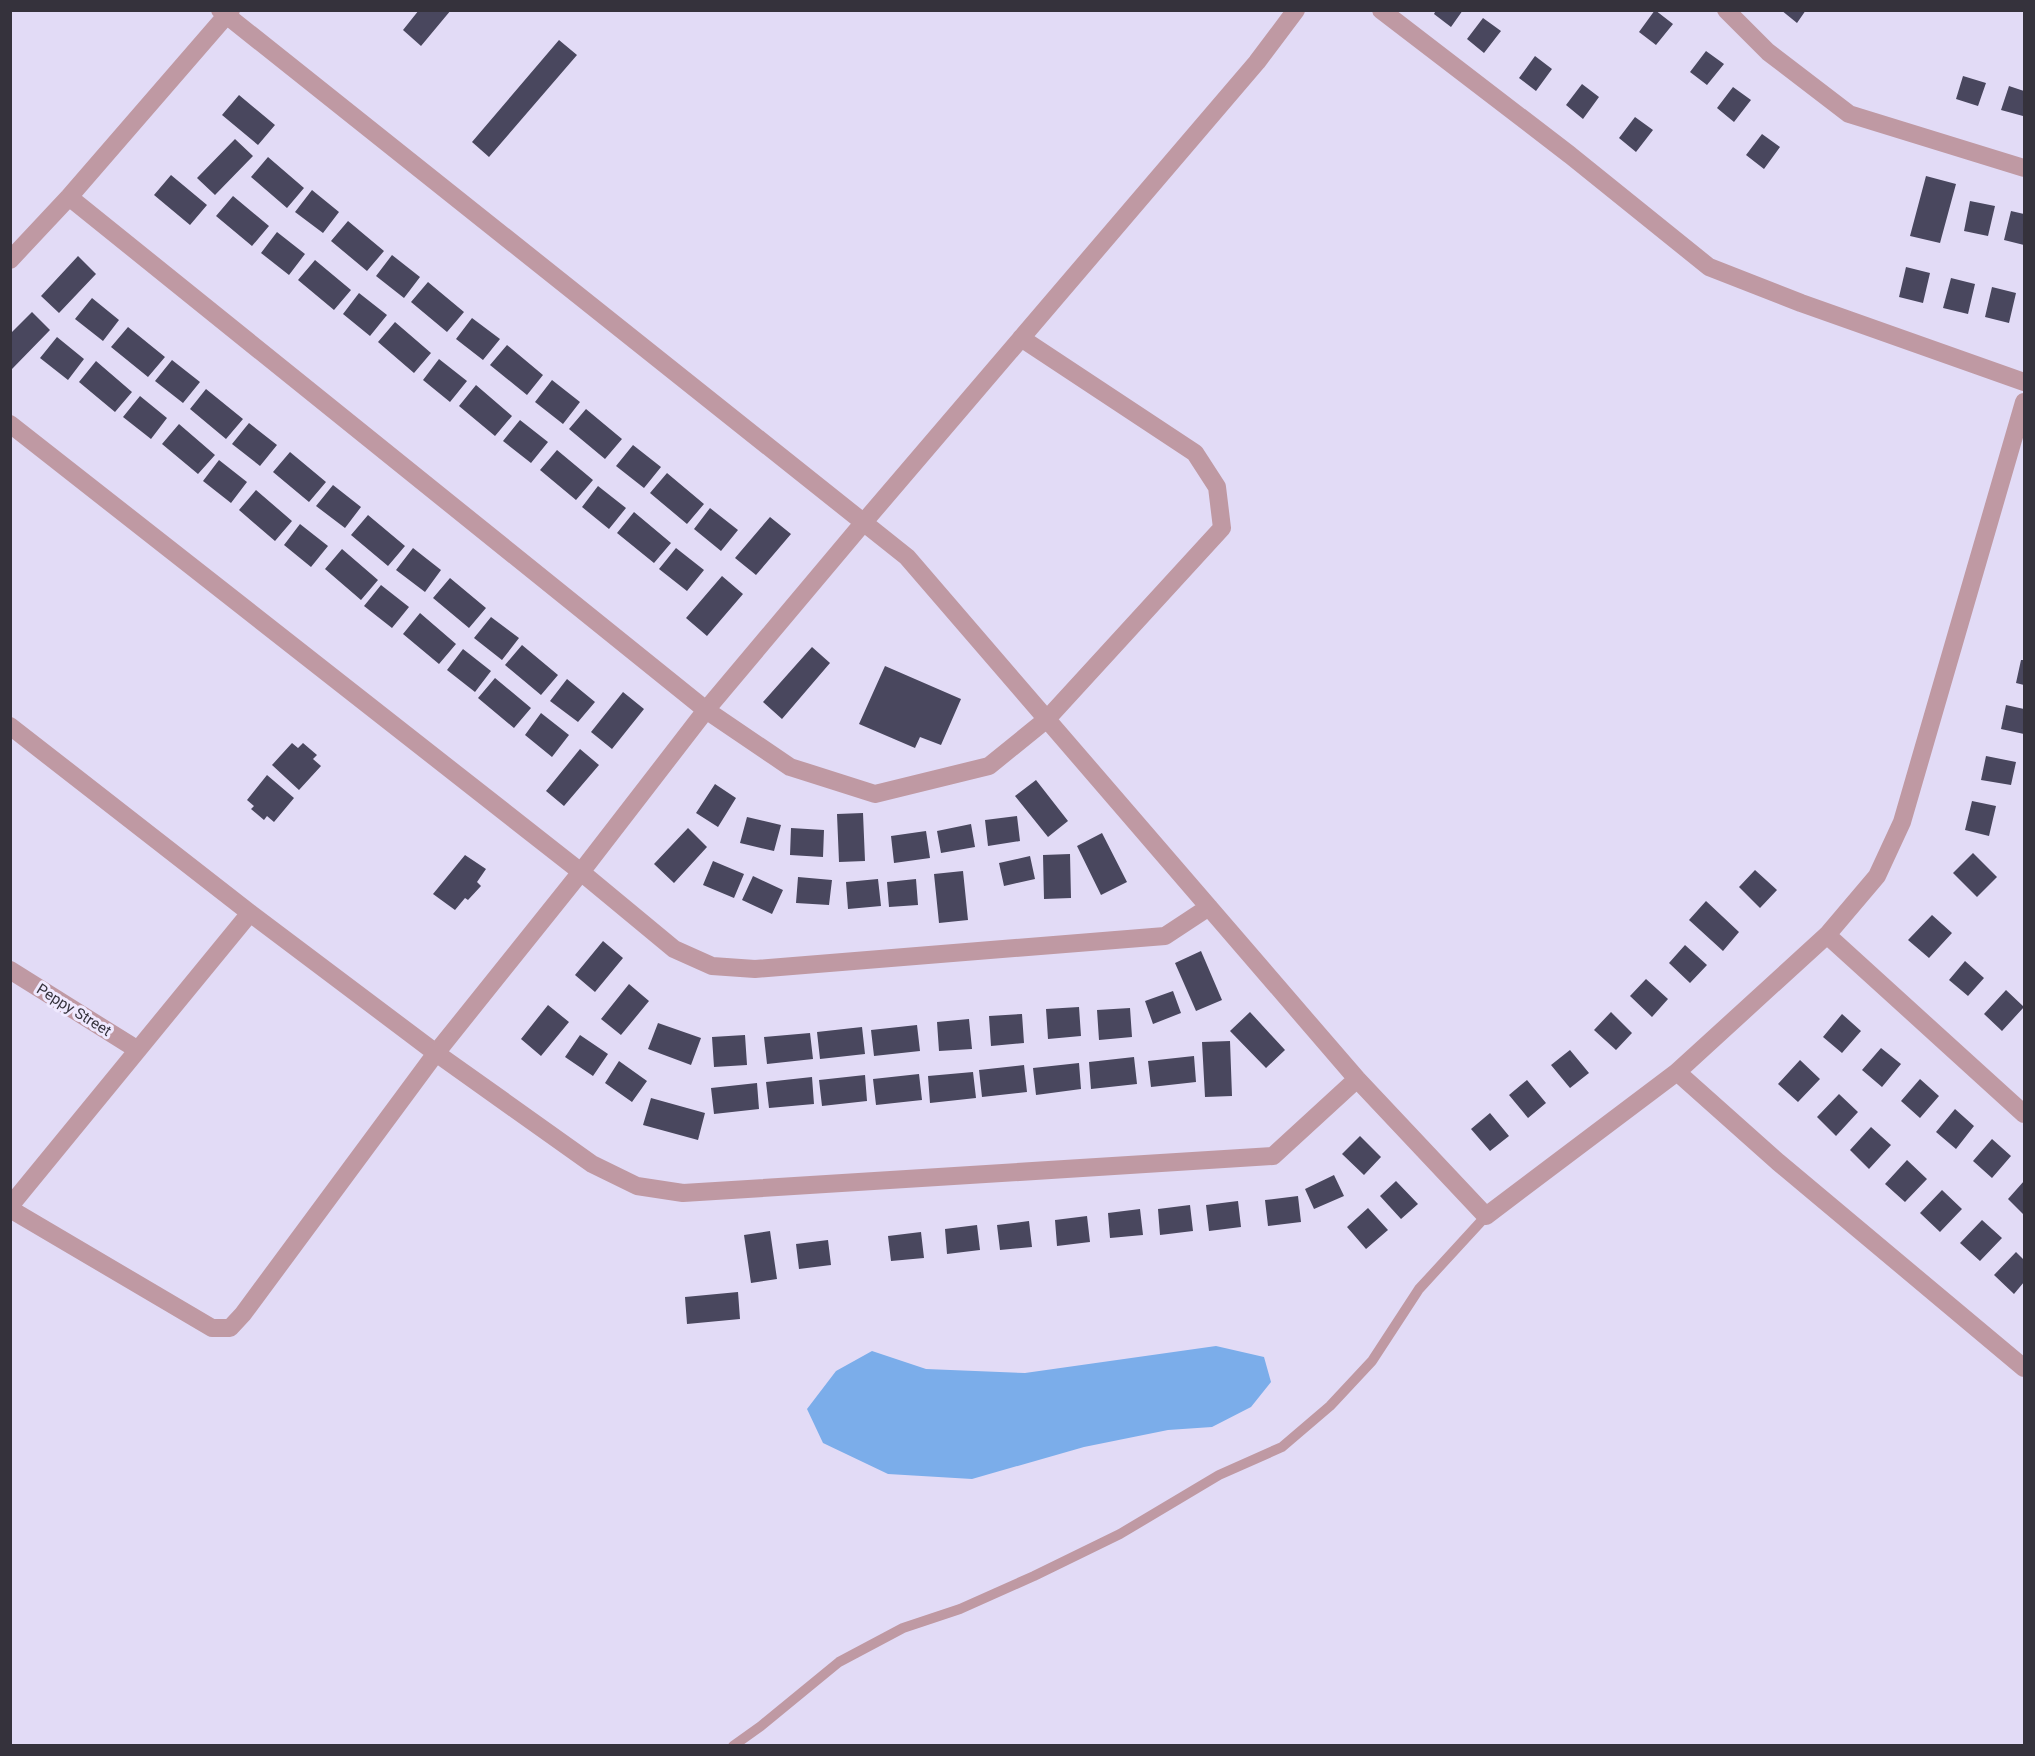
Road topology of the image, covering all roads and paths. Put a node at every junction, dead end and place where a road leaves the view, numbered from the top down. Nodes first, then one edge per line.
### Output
1 (1296, 10) edge
2 (1381, 10) edge
3 (1726, 10) edge
4 (226, 12) edge
5 (2025, 168) edge
6 (69, 197) junction
7 (10, 260) edge
8 (1021, 338) junction
9 (2025, 382) edge
10 (2025, 402) edge
11 (10, 424) edge
12 (864, 522) junction
13 (706, 710) junction
14 (1047, 719) junction
15 (10, 726) edge
16 (581, 872) junction
17 (1209, 907) junction
18 (250, 913) junction
19 (1827, 935) junction
20 (10, 970) edge
21 (138, 1050) junction
22 (436, 1053) junction
23 (1677, 1072) junction
24 (1357, 1078) junction
25 (2025, 1114) edge
26 (10, 1208) edge
27 (1486, 1216) junction
28 (2025, 1368) edge
29 (733, 1746) edge

1 - 8 street
2 - 9 street
3 - 5 street
4 - 6 street
4 - 12 street
6 - 7 street
6 - 13 street
8 - 12 street
8 - 14 street
10 - 19 street
11 - 16 street
12 - 13 street
12 - 14 street
13 - 14 street
13 - 16 street
14 - 17 street
15 - 18 street
16 - 17 street
16 - 22 street
17 - 24 street
18 - 21 street
18 - 22 street
19 - 23 street
19 - 25 street
20 - 21 street, Peppy Street
21 - 26 street
22 - 24 street
22 - 26 street
23 - 27 street
23 - 28 street
24 - 27 street
27 - 29 lane

